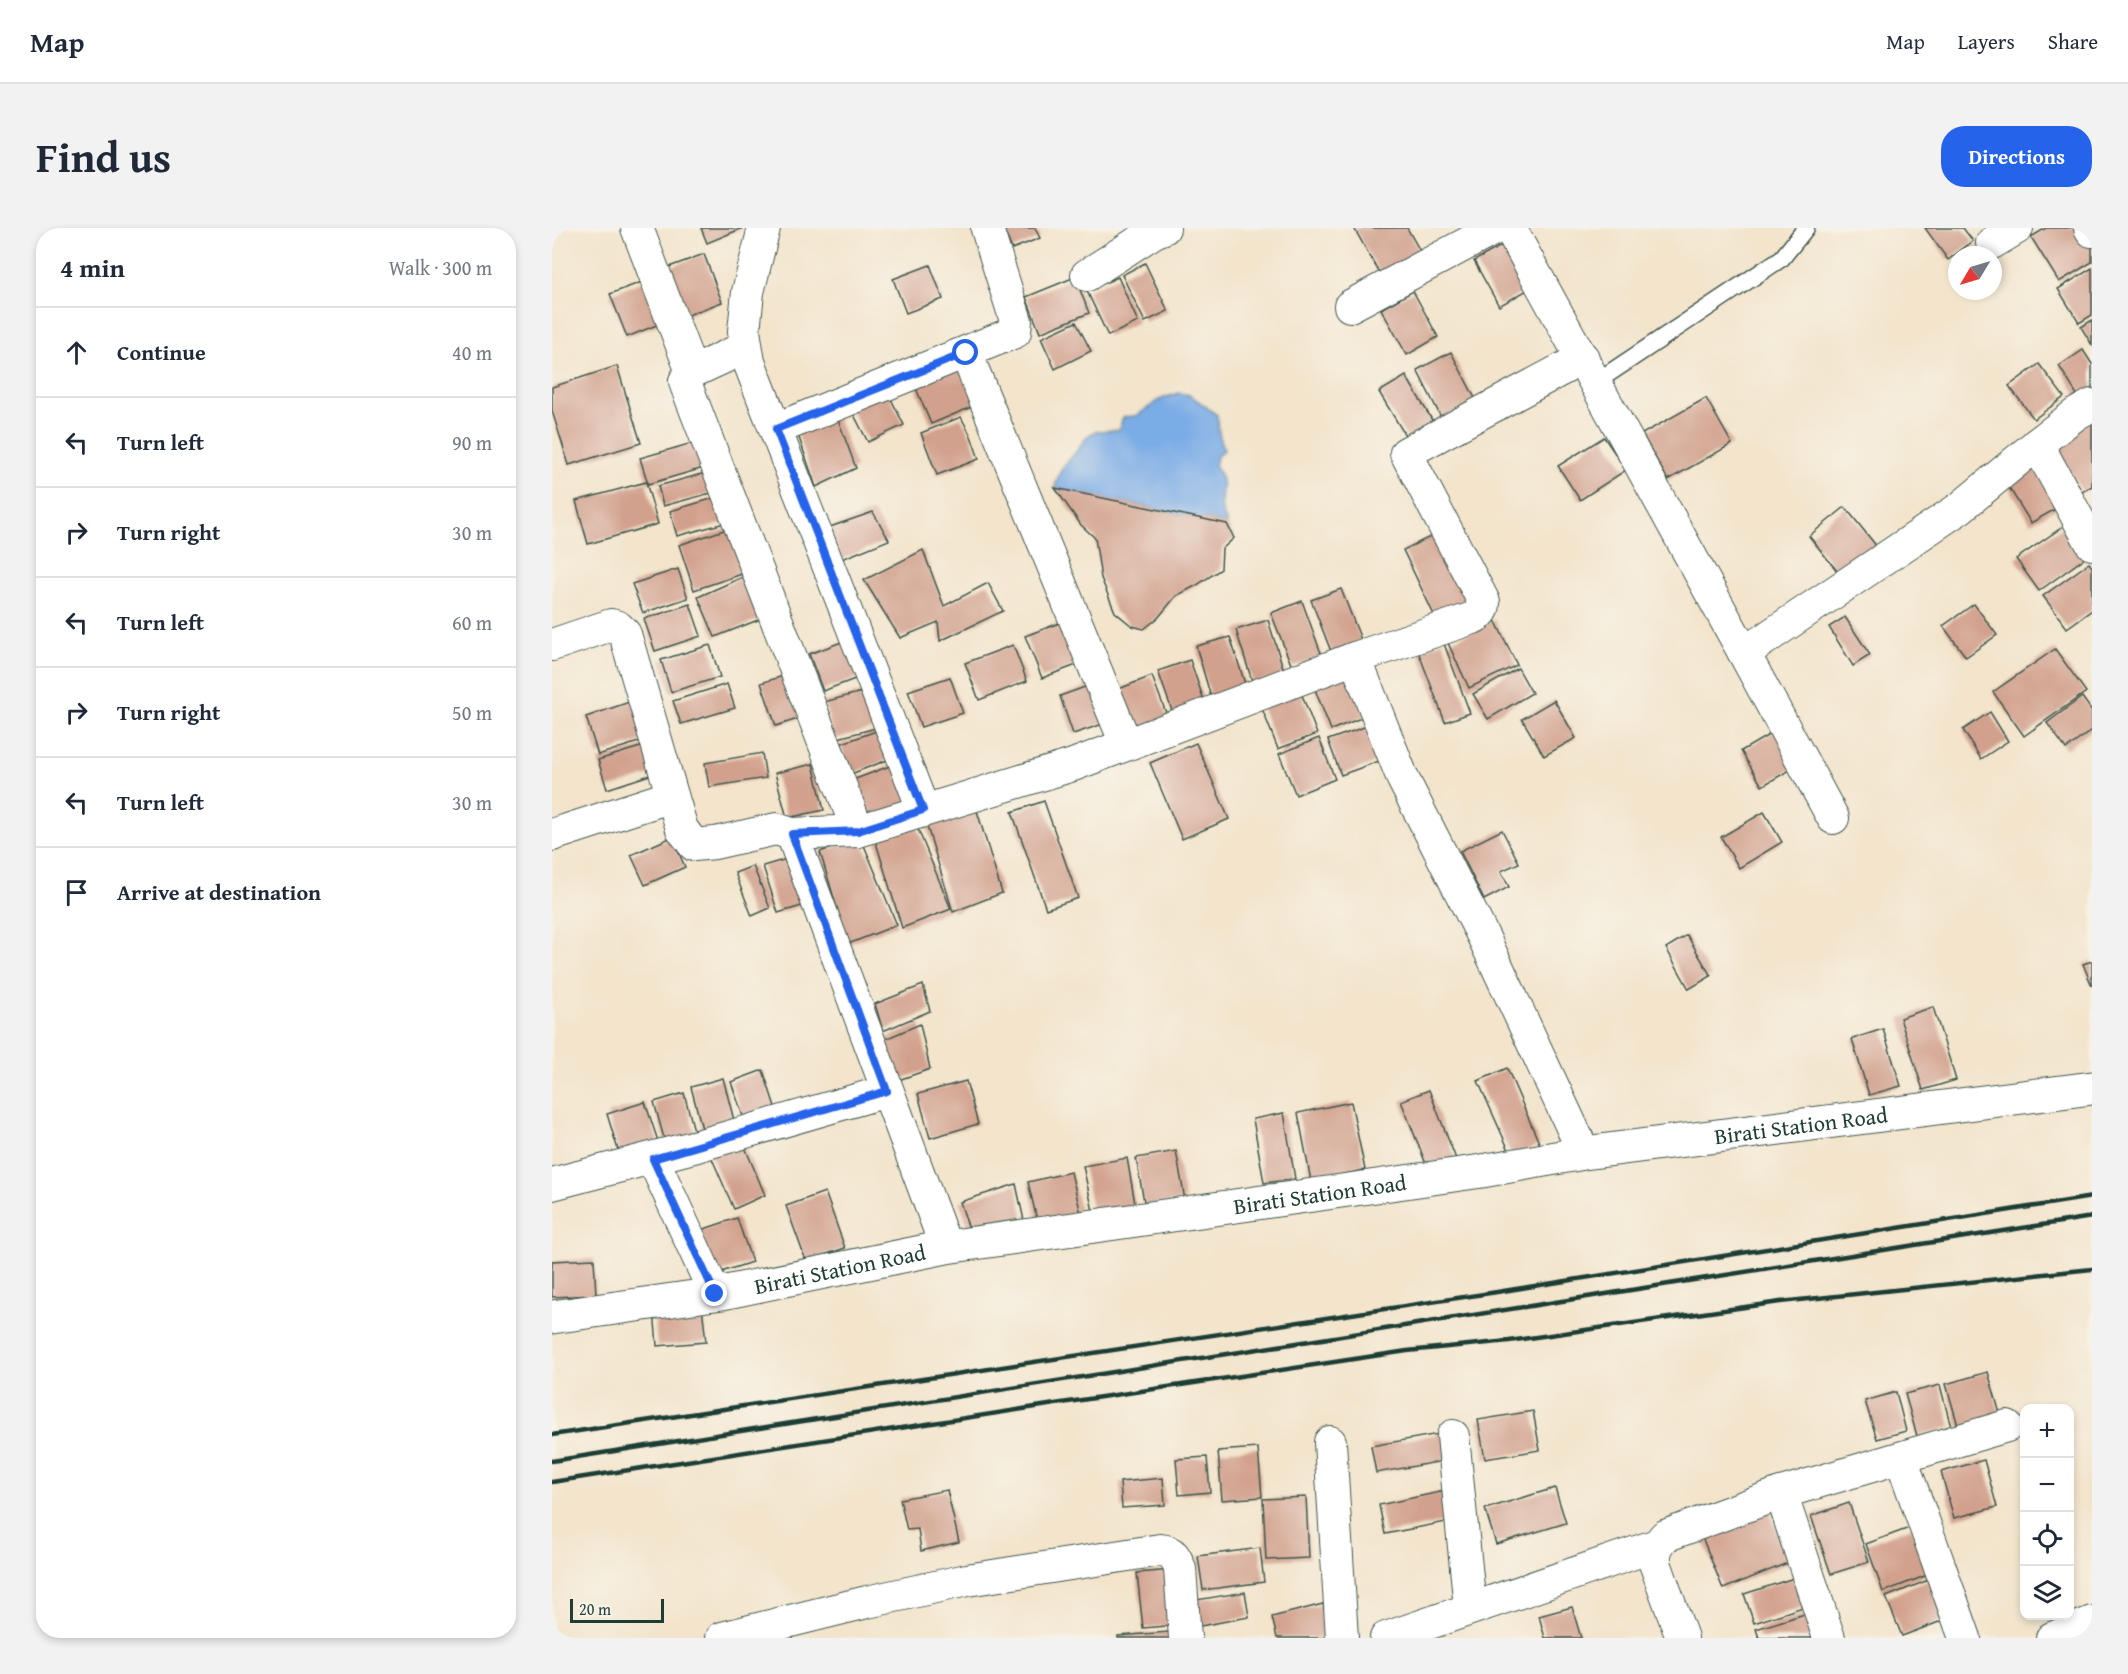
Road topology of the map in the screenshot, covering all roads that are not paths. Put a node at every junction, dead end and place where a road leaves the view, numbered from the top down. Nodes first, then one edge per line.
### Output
1 (637, 228) edge
2 (764, 228) edge
3 (1164, 228) edge
4 (1496, 228) edge
5 (1510, 228) edge
6 (1806, 228) edge
7 (987, 229) edge
8 (1087, 275) dead end
9 (1350, 306) dead end
10 (747, 347) junction
11 (966, 353) junction
12 (1589, 370) junction
13 (692, 372) junction
14 (2092, 405) edge
15 (776, 429) junction
16 (2037, 444) junction
17 (2092, 544) edge
18 (552, 645) edge
19 (1744, 653) junction
20 (1354, 658) junction
21 (1126, 744) junction
22 (672, 796) junction
23 (923, 810) junction
24 (1833, 818) dead end
25 (858, 831) junction
26 (792, 834) junction
27 (552, 835) edge
28 (2092, 1088) edge
29 (887, 1091) junction
30 (1584, 1154) junction
31 (653, 1159) junction
32 (552, 1184) edge
33 (946, 1247) junction
34 (715, 1294) junction
35 (552, 1317) edge
36 (2007, 1426) dead end
37 (1452, 1436) dead end
38 (1330, 1442) dead end
39 (1901, 1458) junction
40 (1781, 1493) junction
41 (1657, 1545) junction
42 (1470, 1608) junction
43 (2092, 1622) edge
44 (722, 1638) edge
45 (1185, 1638) edge
46 (1342, 1638) edge
47 (1386, 1638) edge
48 (1682, 1638) edge
49 (1829, 1638) edge
50 (1965, 1638) edge
51 (2052, 1638) edge

1 - 13 street
2 - 10 street
3 - 8 street
4 - 9 street
5 - 12 street
6 - 12 lane
7 - 11 street
10 - 13 street
10 - 15 street
11 - 15 street
11 - 21 street
12 - 19 street
12 - 20 street
13 - 25 street
14 - 16 street
15 - 23 street
16 - 17 street
16 - 19 street
18 - 22 street
19 - 24 street
20 - 21 street
20 - 30 street
21 - 23 street
22 - 26 street
22 - 27 street
23 - 25 street
25 - 26 street
26 - 29 street
28 - 30 street, Birati Station Road
29 - 31 street
29 - 33 street
30 - 33 street, Birati Station Road
31 - 32 street
31 - 34 street
33 - 34 street, Birati Station Road
34 - 35 street, Birati Station Road
36 - 39 street
37 - 42 street
38 - 46 street
39 - 40 street
39 - 50 street
40 - 41 street
40 - 49 street
41 - 42 street
41 - 48 street
42 - 47 street
43 - 51 street
44 - 45 street

